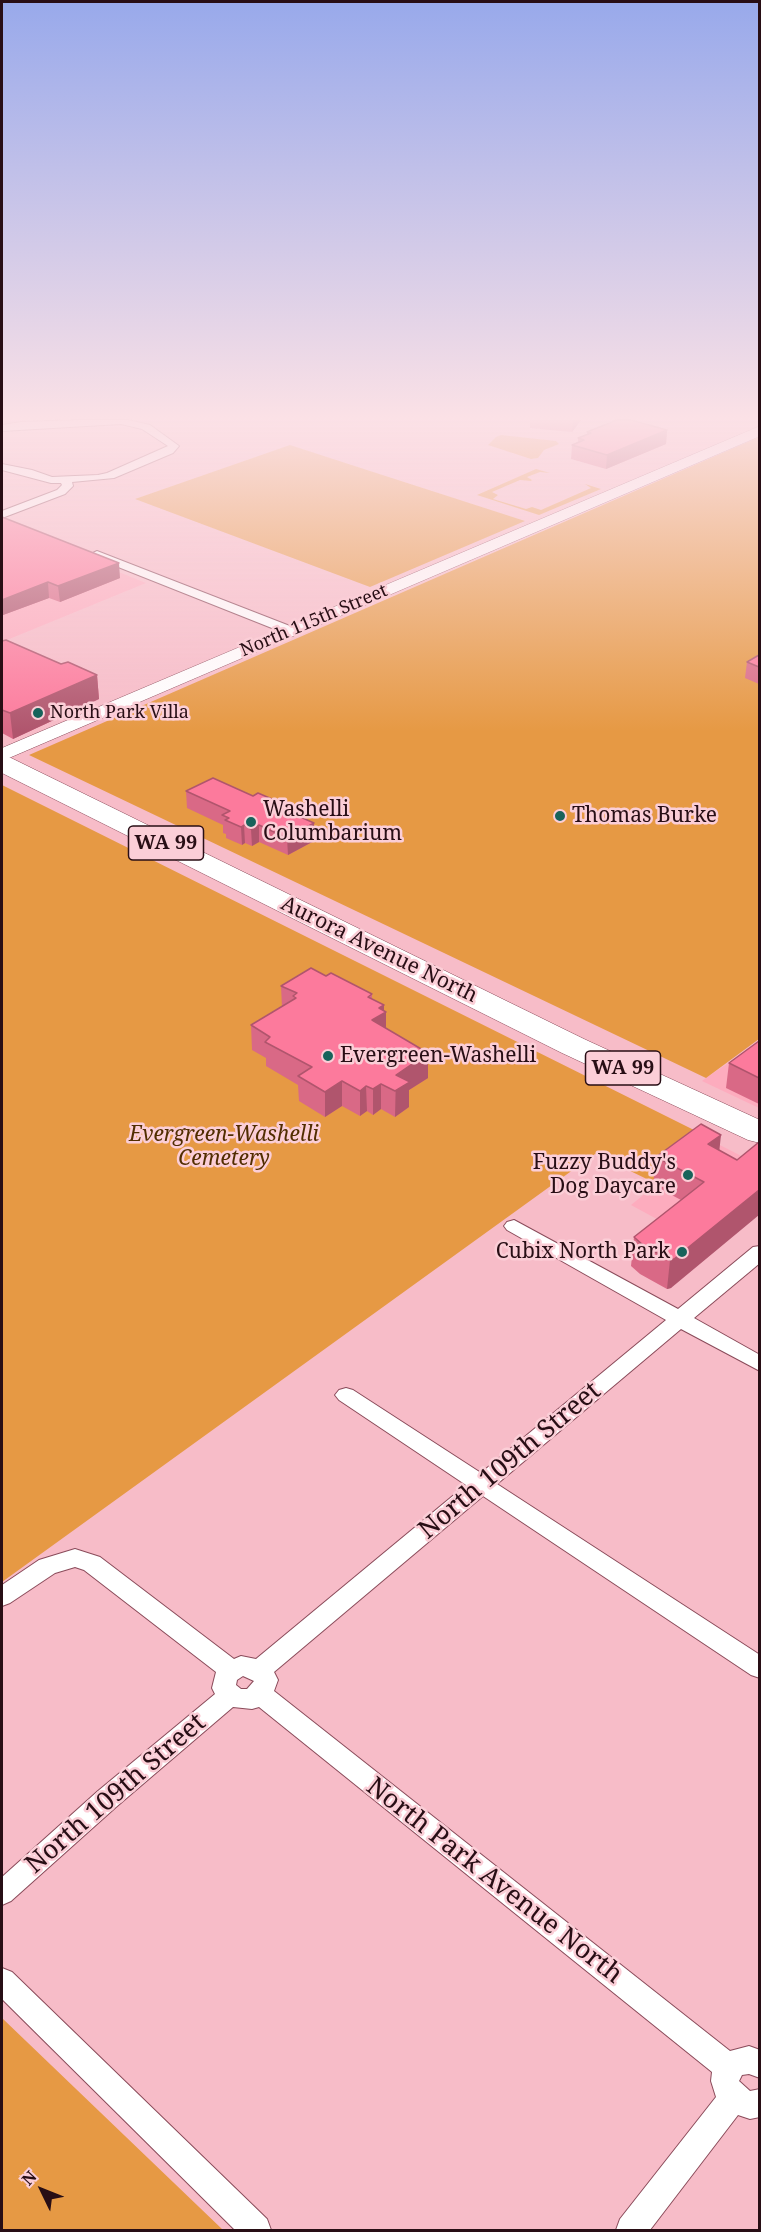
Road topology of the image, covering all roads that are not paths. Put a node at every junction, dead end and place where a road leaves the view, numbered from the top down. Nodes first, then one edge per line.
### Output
1 (540, 524) edge
2 (82, 549) edge
3 (291, 631) junction
4 (2, 755) edge
5 (2, 763) edge
6 (759, 1133) edge
7 (514, 1226) dead end
8 (759, 1252) edge
9 (680, 1319) junction
10 (759, 1364) edge
11 (346, 1395) dead end
12 (484, 1484) junction
13 (2, 1597) edge
14 (759, 1668) edge
15 (260, 1682) junction
16 (231, 1683) junction
17 (2, 1893) edge
18 (2, 1981) edge
19 (759, 2064) edge
20 (729, 2068) junction
21 (747, 2100) edge
22 (256, 2230) edge
23 (631, 2230) edge

1 - 3 street, North 115th Street
2 - 3 street
3 - 4 street, North 115th Street
5 - 6 highway, Aurora Avenue North / WA 99
7 - 9 street
8 - 9 street, North 109th Street
9 - 10 street
9 - 12 street, North 109th Street
11 - 12 street
12 - 14 street
12 - 15 street, North 109th Street
13 - 16 street
15 - 16 street
15 - 16 street
15 - 20 street, North Park Avenue North
16 - 17 street, North 109th Street
18 - 22 street
19 - 20 street
20 - 21 street
21 - 23 street

